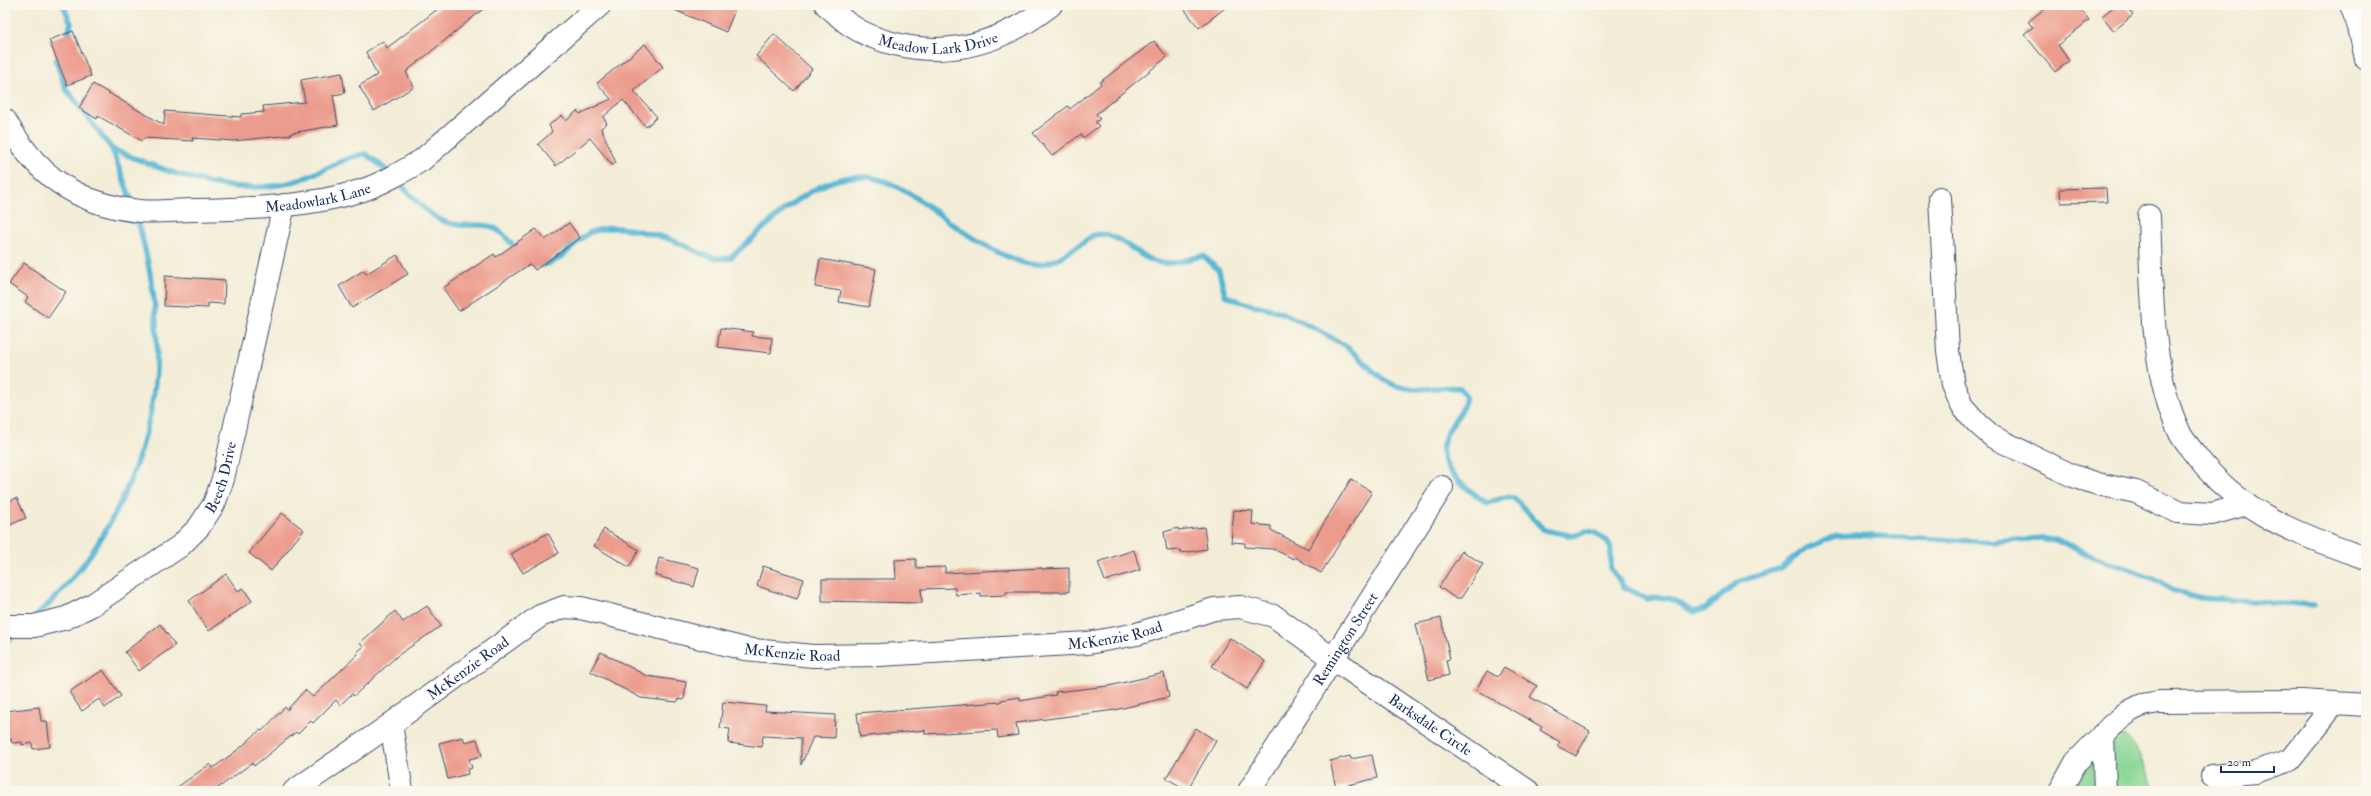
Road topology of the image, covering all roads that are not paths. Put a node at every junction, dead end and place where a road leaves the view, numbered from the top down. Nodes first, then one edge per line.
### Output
1 (600, 5) edge
2 (826, 5) edge
3 (1051, 5) edge
4 (2351, 5) edge
5 (2366, 59) edge
6 (5, 120) edge
7 (1940, 198) dead end
8 (284, 205) junction
9 (2149, 216) dead end
10 (1442, 487) dead end
11 (2247, 504) junction
12 (2366, 558) edge
13 (5, 626) edge
14 (1333, 659) junction
15 (2335, 703) junction
16 (2366, 705) edge
17 (391, 724) junction
18 (2103, 734) junction
19 (2212, 776) dead end
20 (294, 791) edge
21 (402, 791) edge
22 (1249, 791) edge
23 (1528, 791) edge
24 (2060, 791) edge
25 (2105, 791) edge

1 - 8 street, Meadowlark Lane
2 - 3 street, Meadow Lark Drive
4 - 5 street
6 - 8 street, Meadowlark Lane
7 - 11 street
8 - 13 street, Beech Drive
9 - 11 street
10 - 14 street, Remington Street
11 - 12 street
14 - 17 street, McKenzie Road
14 - 22 street, Remington Street
14 - 23 street, Barksdale Circle
15 - 16 street
15 - 18 street
15 - 19 street
17 - 20 street, McKenzie Road
17 - 21 street
18 - 24 street
18 - 25 street

